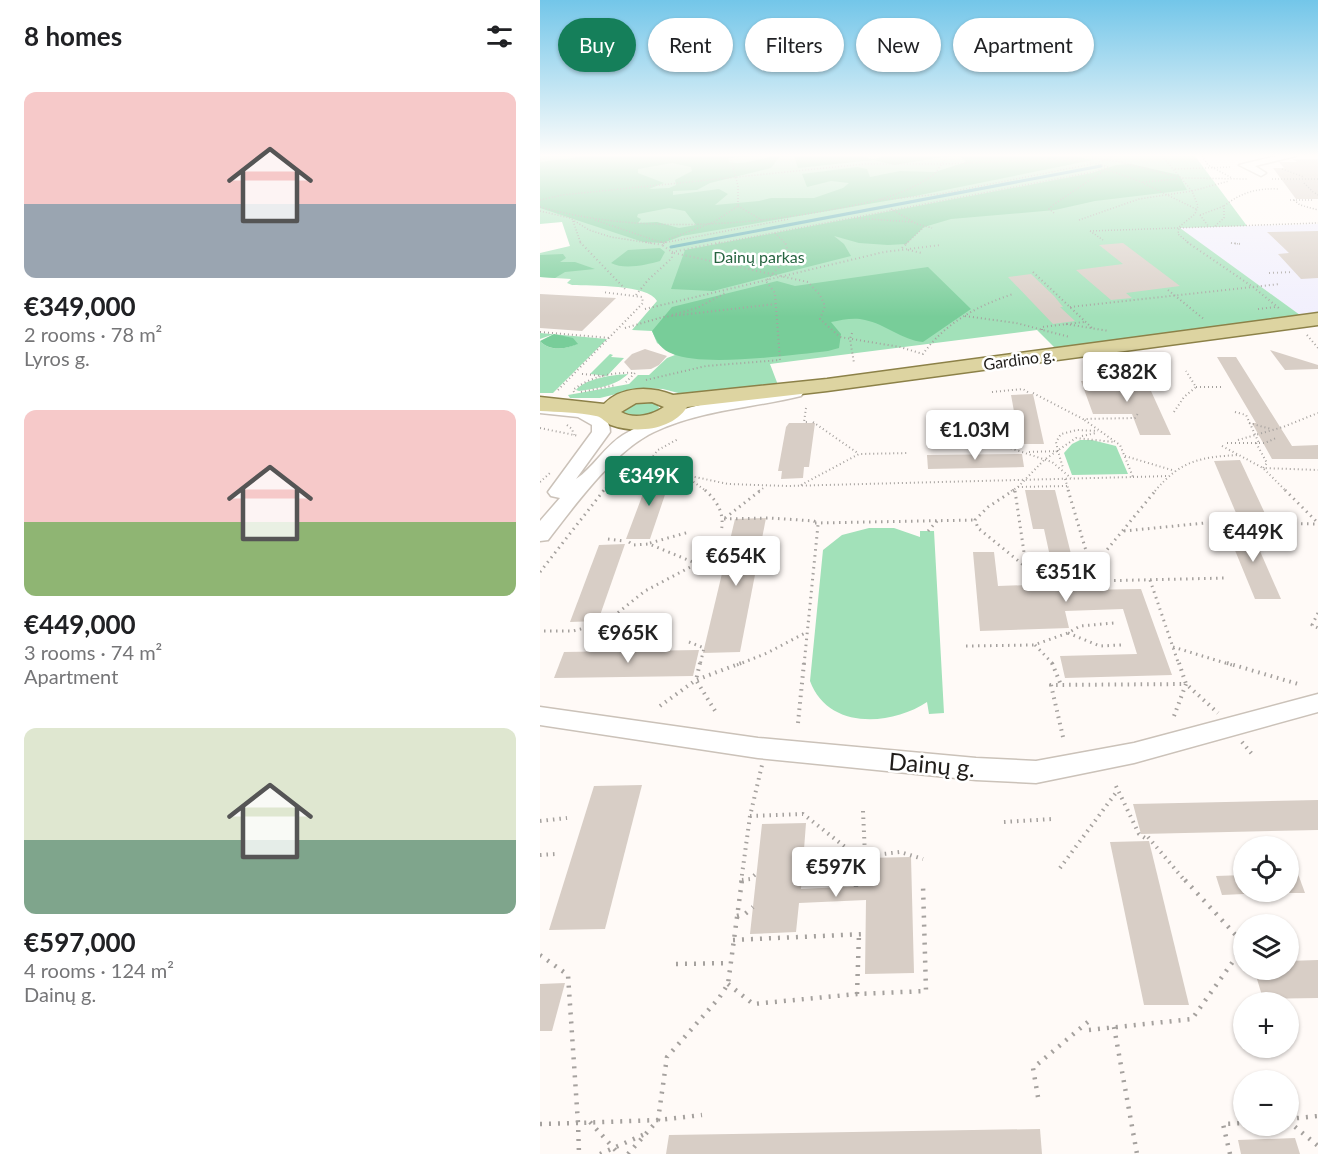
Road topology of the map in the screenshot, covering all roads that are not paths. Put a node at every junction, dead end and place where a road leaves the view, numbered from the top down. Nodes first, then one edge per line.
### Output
1 (1313, 327) edge
2 (827, 385) junction
3 (801, 400) junction
4 (544, 401) edge
5 (674, 403) junction
6 (618, 423) junction
7 (566, 492) junction
8 (540, 513) edge
9 (540, 536) edge
10 (1318, 703) edge
11 (540, 716) edge

1 - 2 main road, Gardino g.
2 - 3 main road, Gardino g.
2 - 5 main road, Gardino g.
3 - 5 main road, Gardino g.
3 - 7 street
4 - 5 main road, Gardino g.
4 - 6 main road, Gardino g.
4 - 7 street
5 - 6 main road, Gardino g.
6 - 7 street
6 - 7 street
7 - 8 street
7 - 9 street
10 - 11 street, Dainų g.

